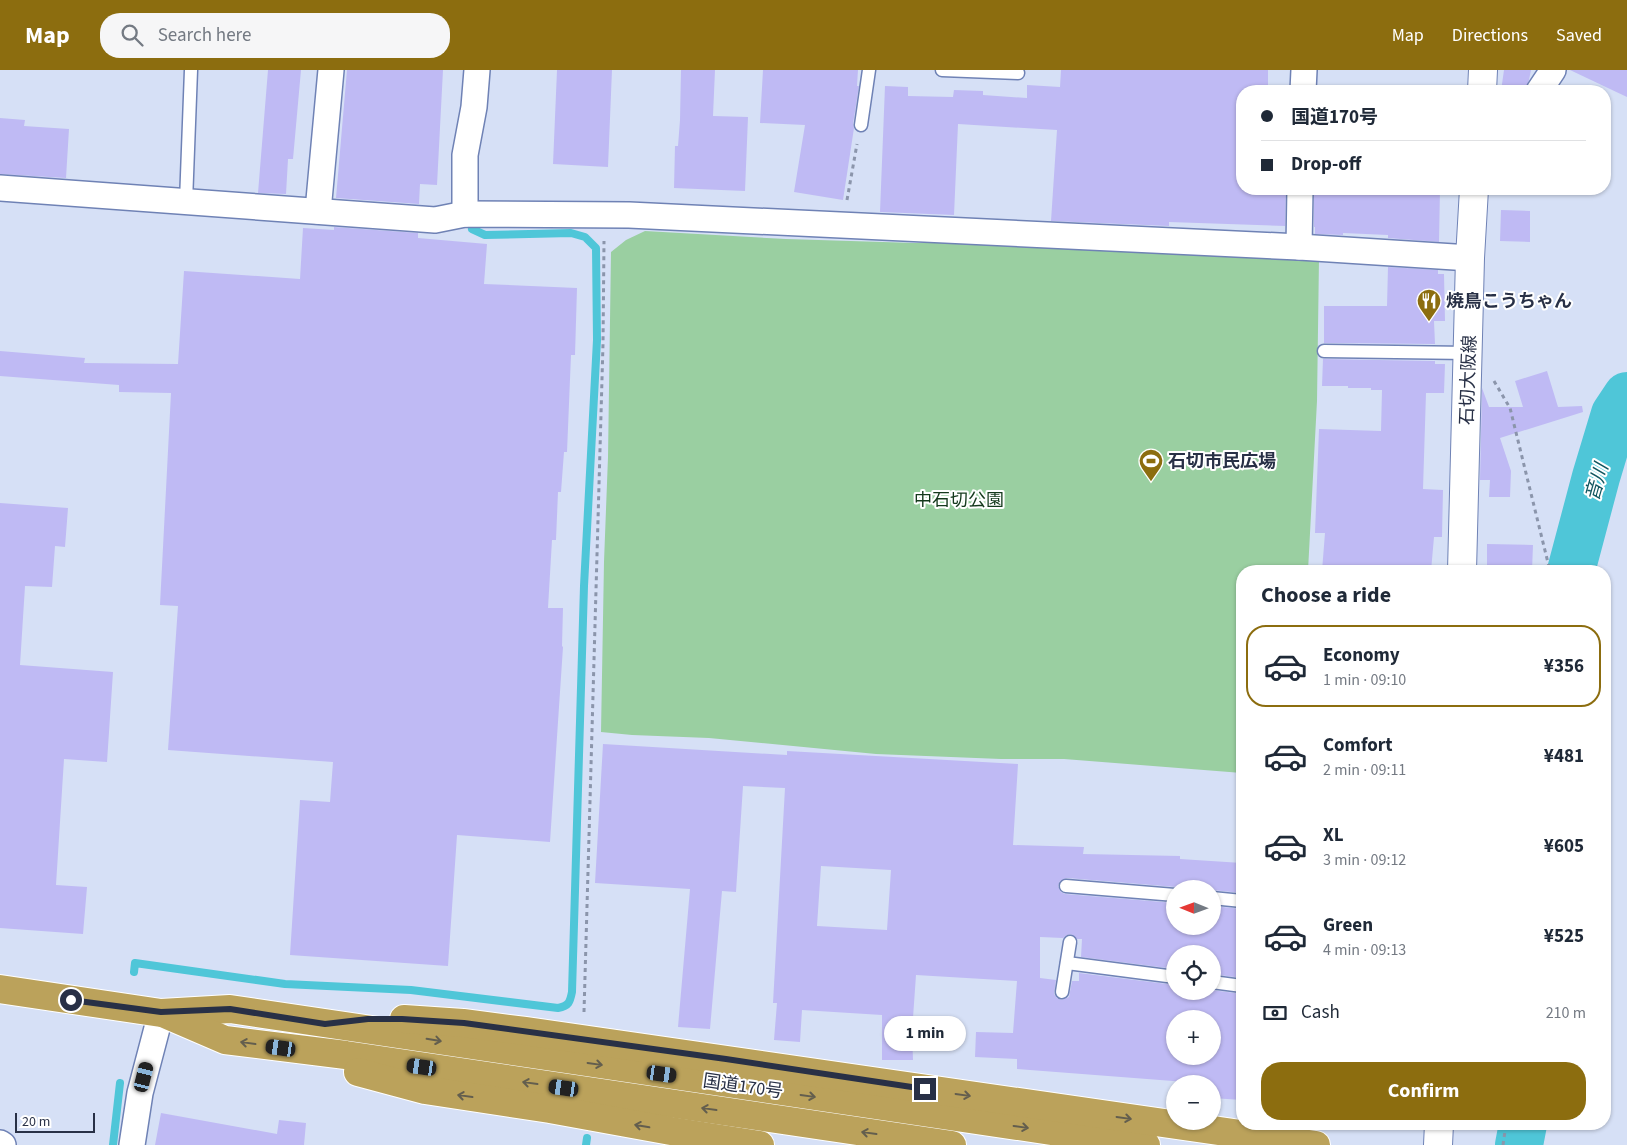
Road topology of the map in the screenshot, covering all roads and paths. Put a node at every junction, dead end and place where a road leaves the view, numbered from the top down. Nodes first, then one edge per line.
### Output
1 (191, 70) edge
2 (331, 70) edge
3 (477, 70) edge
4 (869, 70) edge
5 (942, 70) edge
6 (1304, 70) edge
7 (1483, 70) edge
8 (1553, 70) edge
9 (990, 71) edge
10 (1018, 73) dead end
11 (1303, 85) edge
12 (1482, 85) edge
13 (1543, 85) edge
14 (861, 125) joint
15 (0, 188) edge
16 (1300, 195) edge
17 (1475, 195) edge
18 (186, 202) junction
19 (318, 211) junction
20 (465, 214) junction
21 (604, 215) junction
22 (843, 225) junction
23 (1299, 247) junction
24 (1470, 258) junction
25 (1324, 351) dead end
26 (1468, 353) junction
27 (1491, 376) dead end
28 (1462, 565) edge
29 (1549, 565) edge
30 (1066, 886) dead end
31 (1166, 894) edge
32 (1221, 899) edge
33 (1236, 900) edge
34 (1070, 942) dead end
35 (1067, 963) junction
36 (1166, 976) edge
37 (1221, 983) edge
38 (1236, 985) edge
39 (0, 989) edge
40 (1062, 992) dead end
41 (161, 1012) junction
42 (584, 1013) dead end
43 (325, 1024) junction
44 (281, 1048) junction
45 (1439, 1130) edge
46 (1505, 1130) edge
47 (0, 1142) edge
48 (3, 1145) edge
49 (132, 1145) edge
50 (760, 1145) edge
51 (952, 1145) edge
52 (1146, 1145) edge
53 (1316, 1145) edge
54 (1438, 1145) edge
55 (1502, 1145) edge

1 - 18 lane
2 - 19 street
3 - 20 street
4 - 14 lane
5 - 9 lane
6 - 11 street
7 - 12 main road
8 - 13 street
9 - 10 lane
14 - 22 path
15 - 18 street
16 - 23 street
17 - 24 main road, 石切大阪線
18 - 19 street
19 - 20 street
20 - 21 street
21 - 22 street
21 - 42 path
22 - 23 street
23 - 24 street
24 - 26 main road, 石切大阪線
25 - 26 lane
26 - 28 main road, 石切大阪線
27 - 29 path
30 - 31 lane
32 - 33 lane
34 - 35 lane
35 - 36 lane
35 - 40 lane
37 - 38 lane
39 - 41 highway, 国道170号
41 - 43 highway, 国道170号
44 -> 41 highway, 国道170号
41 - 49 street
43 -> 52 highway, 国道170号
43 -> 53 highway
50 -> 44 highway
51 -> 44 highway, 国道170号
45 - 54 main road
46 - 55 path
47 - 48 street

